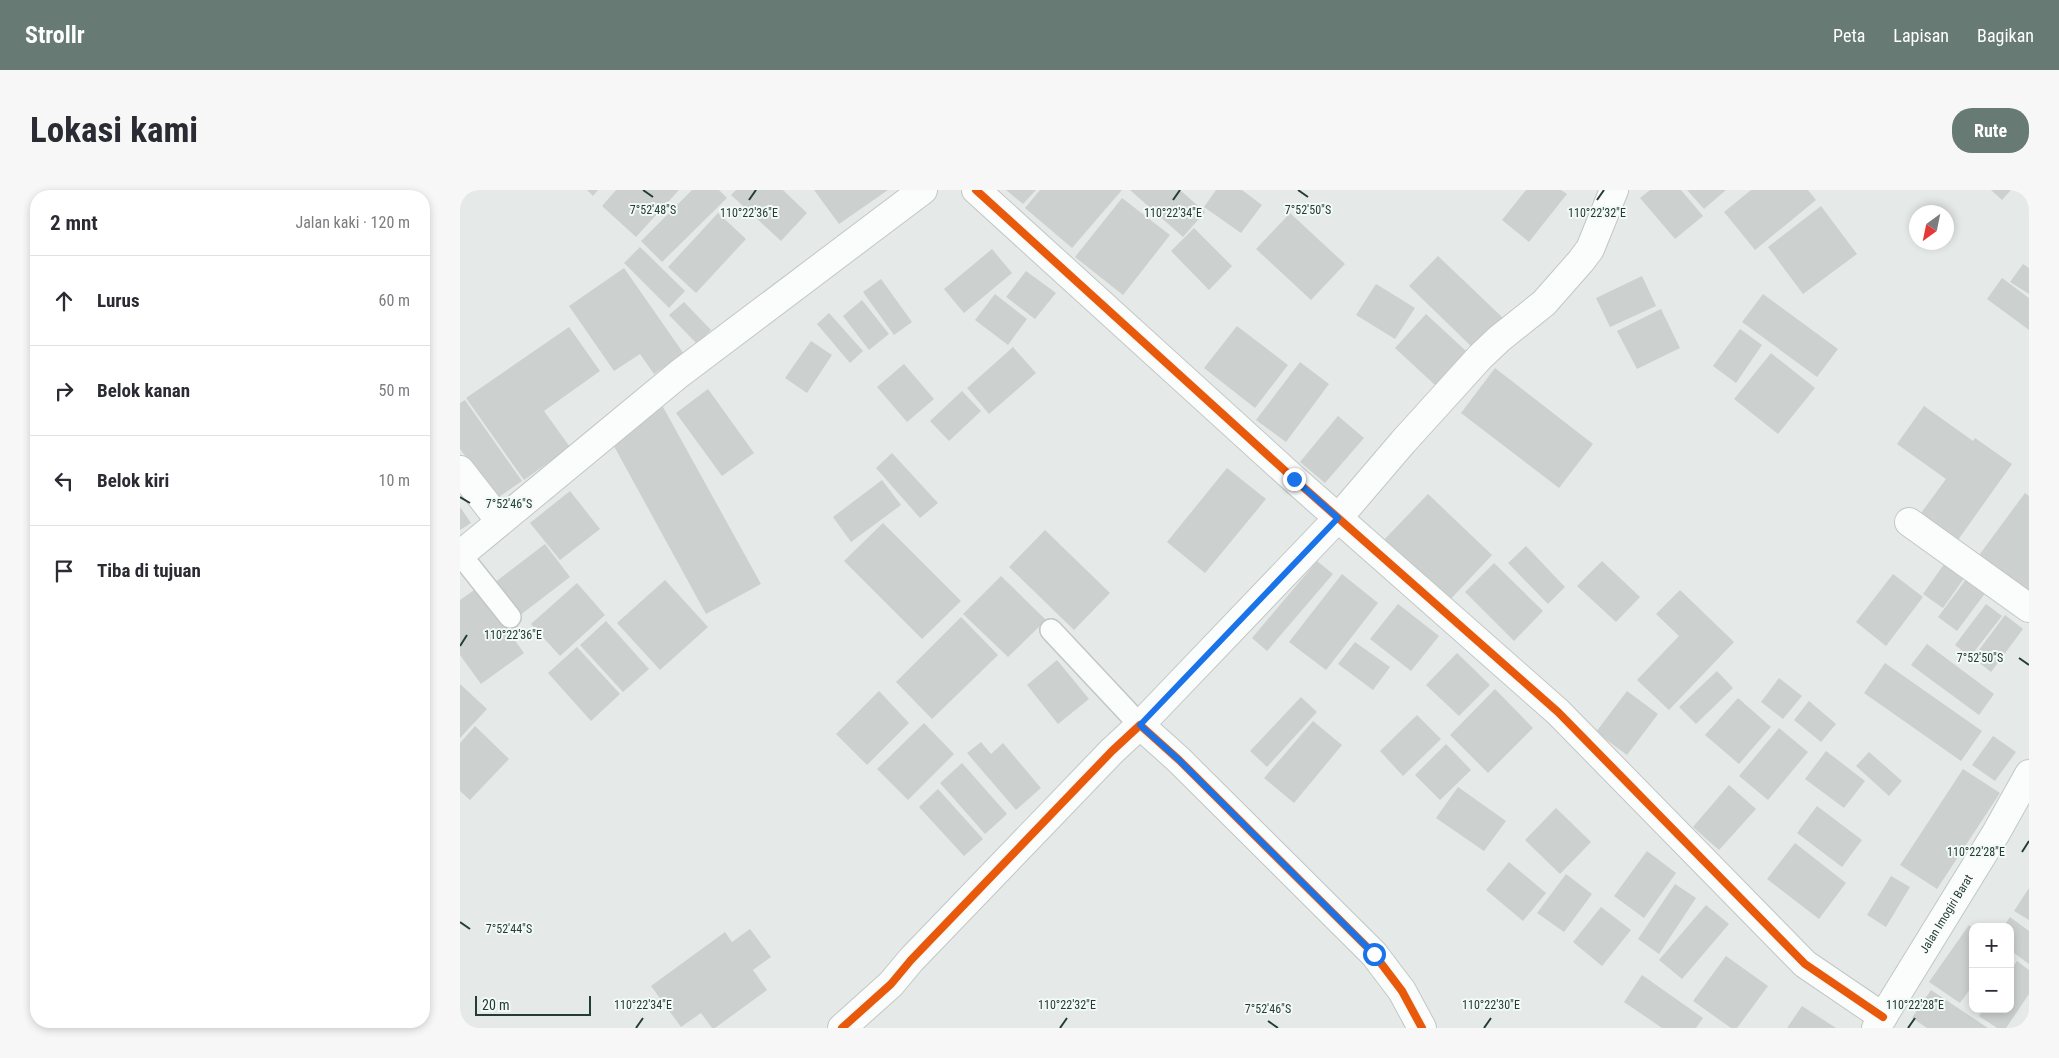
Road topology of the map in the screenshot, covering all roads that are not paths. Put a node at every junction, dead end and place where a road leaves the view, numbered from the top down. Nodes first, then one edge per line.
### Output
1 (924, 190) edge
2 (976, 190) edge
3 (1614, 190) edge
4 (460, 470) edge
5 (1338, 518) junction
6 (500, 521) junction
7 (1909, 522) dead end
8 (460, 554) edge
9 (2029, 608) edge
10 (510, 617) dead end
11 (1051, 630) dead end
12 (1140, 725) junction
13 (2029, 774) edge
14 (1880, 1022) edge
15 (850, 1026) edge
16 (1422, 1028) edge

1 - 6 street
2 - 5 street
3 - 5 street
4 - 6 street
5 - 12 street
5 - 14 street
6 - 8 street
7 - 9 street
8 - 10 lane
11 - 12 lane
12 - 15 street
12 - 16 street
13 - 14 street, Jalan Imogiri Barat

